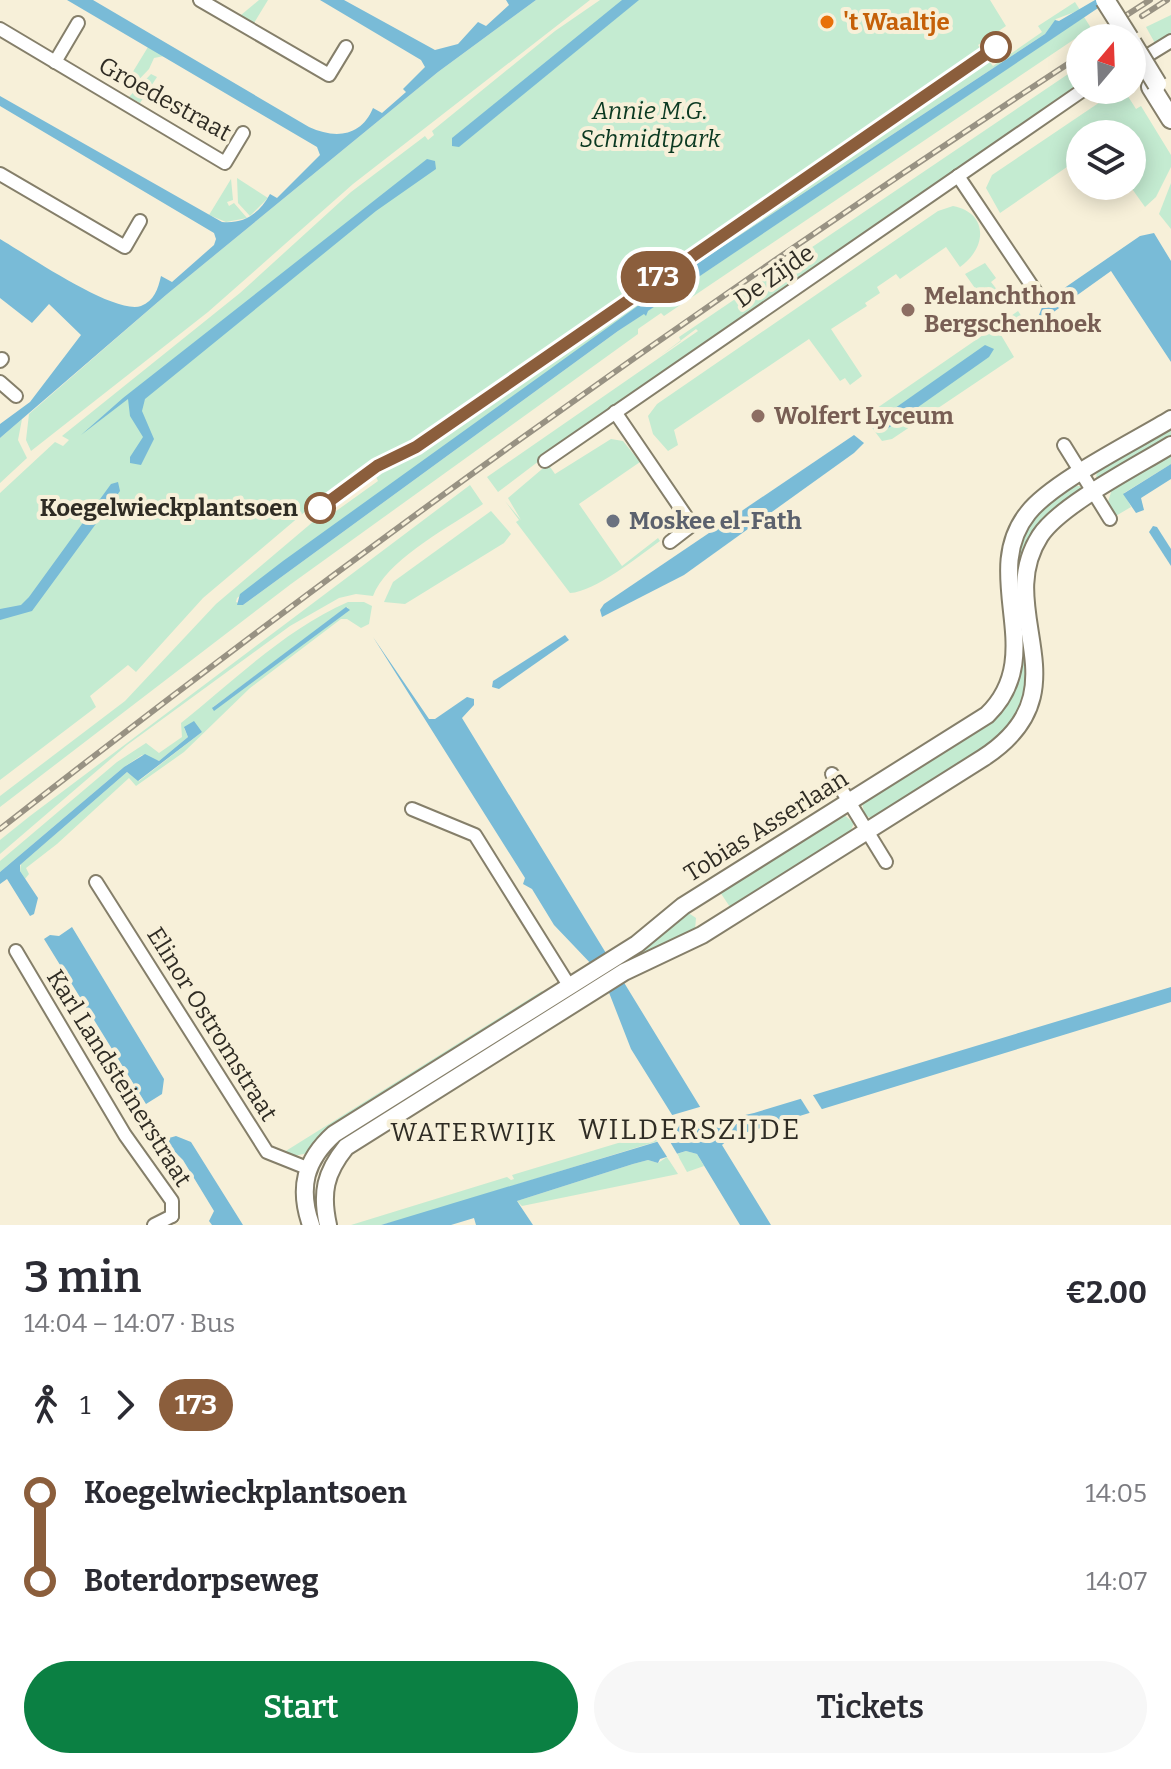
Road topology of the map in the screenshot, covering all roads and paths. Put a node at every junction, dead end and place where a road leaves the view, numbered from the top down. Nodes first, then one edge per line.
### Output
1 (200, 0) edge
2 (1098, 0) edge
3 (1105, 0) edge
4 (78, 23) dead end
5 (1113, 24) edge
6 (1120, 24) edge
7 (0, 29) edge
8 (1171, 41) edge
9 (346, 47) dead end
10 (1146, 56) edge
11 (55, 62) junction
12 (1146, 70) edge
13 (1146, 74) edge
14 (1154, 85) junction
15 (1066, 102) edge
16 (1171, 107) edge
17 (1171, 119) edge
18 (243, 133) dead end
19 (0, 174) edge
20 (958, 176) junction
21 (140, 221) dead end
22 (1036, 292) dead end
23 (0, 382) edge
24 (16, 396) dead end
25 (615, 412) junction
26 (1171, 419) edge
27 (1064, 445) dead end
28 (1171, 445) edge
29 (545, 461) dead end
30 (1082, 473) junction
31 (1094, 493) junction
32 (1110, 519) dead end
33 (670, 542) dead end
34 (832, 774) dead end
35 (849, 802) junction
36 (412, 809) dead end
37 (866, 830) junction
38 (886, 862) dead end
39 (96, 882) dead end
40 (16, 951) dead end
41 (620, 965) junction
42 (592, 982) junction
43 (570, 987) junction
44 (307, 1168) junction
45 (172, 1216) junction
46 (185, 1224) edge
47 (154, 1225) edge
48 (311, 1225) edge
49 (328, 1225) edge

1 - 9 street
2 - 5 main road
3 - 6 main road, bridge
4 - 11 street
7 - 11 street, Groedestraat
8 - 10 street
11 - 18 street, Groedestraat
12 - 14 main road, bridge
13 - 14 main road
14 - 16 main road
14 - 17 main road
15 - 20 street, De Zijde
19 - 21 street
20 - 22 street
20 - 25 street, De Zijde
23 - 24 street
25 - 29 street, De Zijde
25 - 33 street
26 - 30 street, Tobias Asserlaan
27 - 30 street
28 - 31 street, Tobias Asserlaan
30 - 31 street
30 - 35 street, Tobias Asserlaan
31 - 32 street
31 - 37 street, Tobias Asserlaan
34 - 35 street
35 - 37 street
35 - 41 street, Tobias Asserlaan
36 - 43 street
37 - 38 street
37 - 41 street, Tobias Asserlaan
39 - 44 street, Elinor Ostromstraat
40 - 45 street, Karl Landsteinerstraat
41 - 42 street, Tobias Asserlaan
42 - 43 street, Tobias Asserlaan
42 - 49 street, Tobias Asserlaan
43 - 44 street, Tobias Asserlaan
44 - 48 street
45 - 46 street, Karl Landsteinerstraat
45 - 47 street

